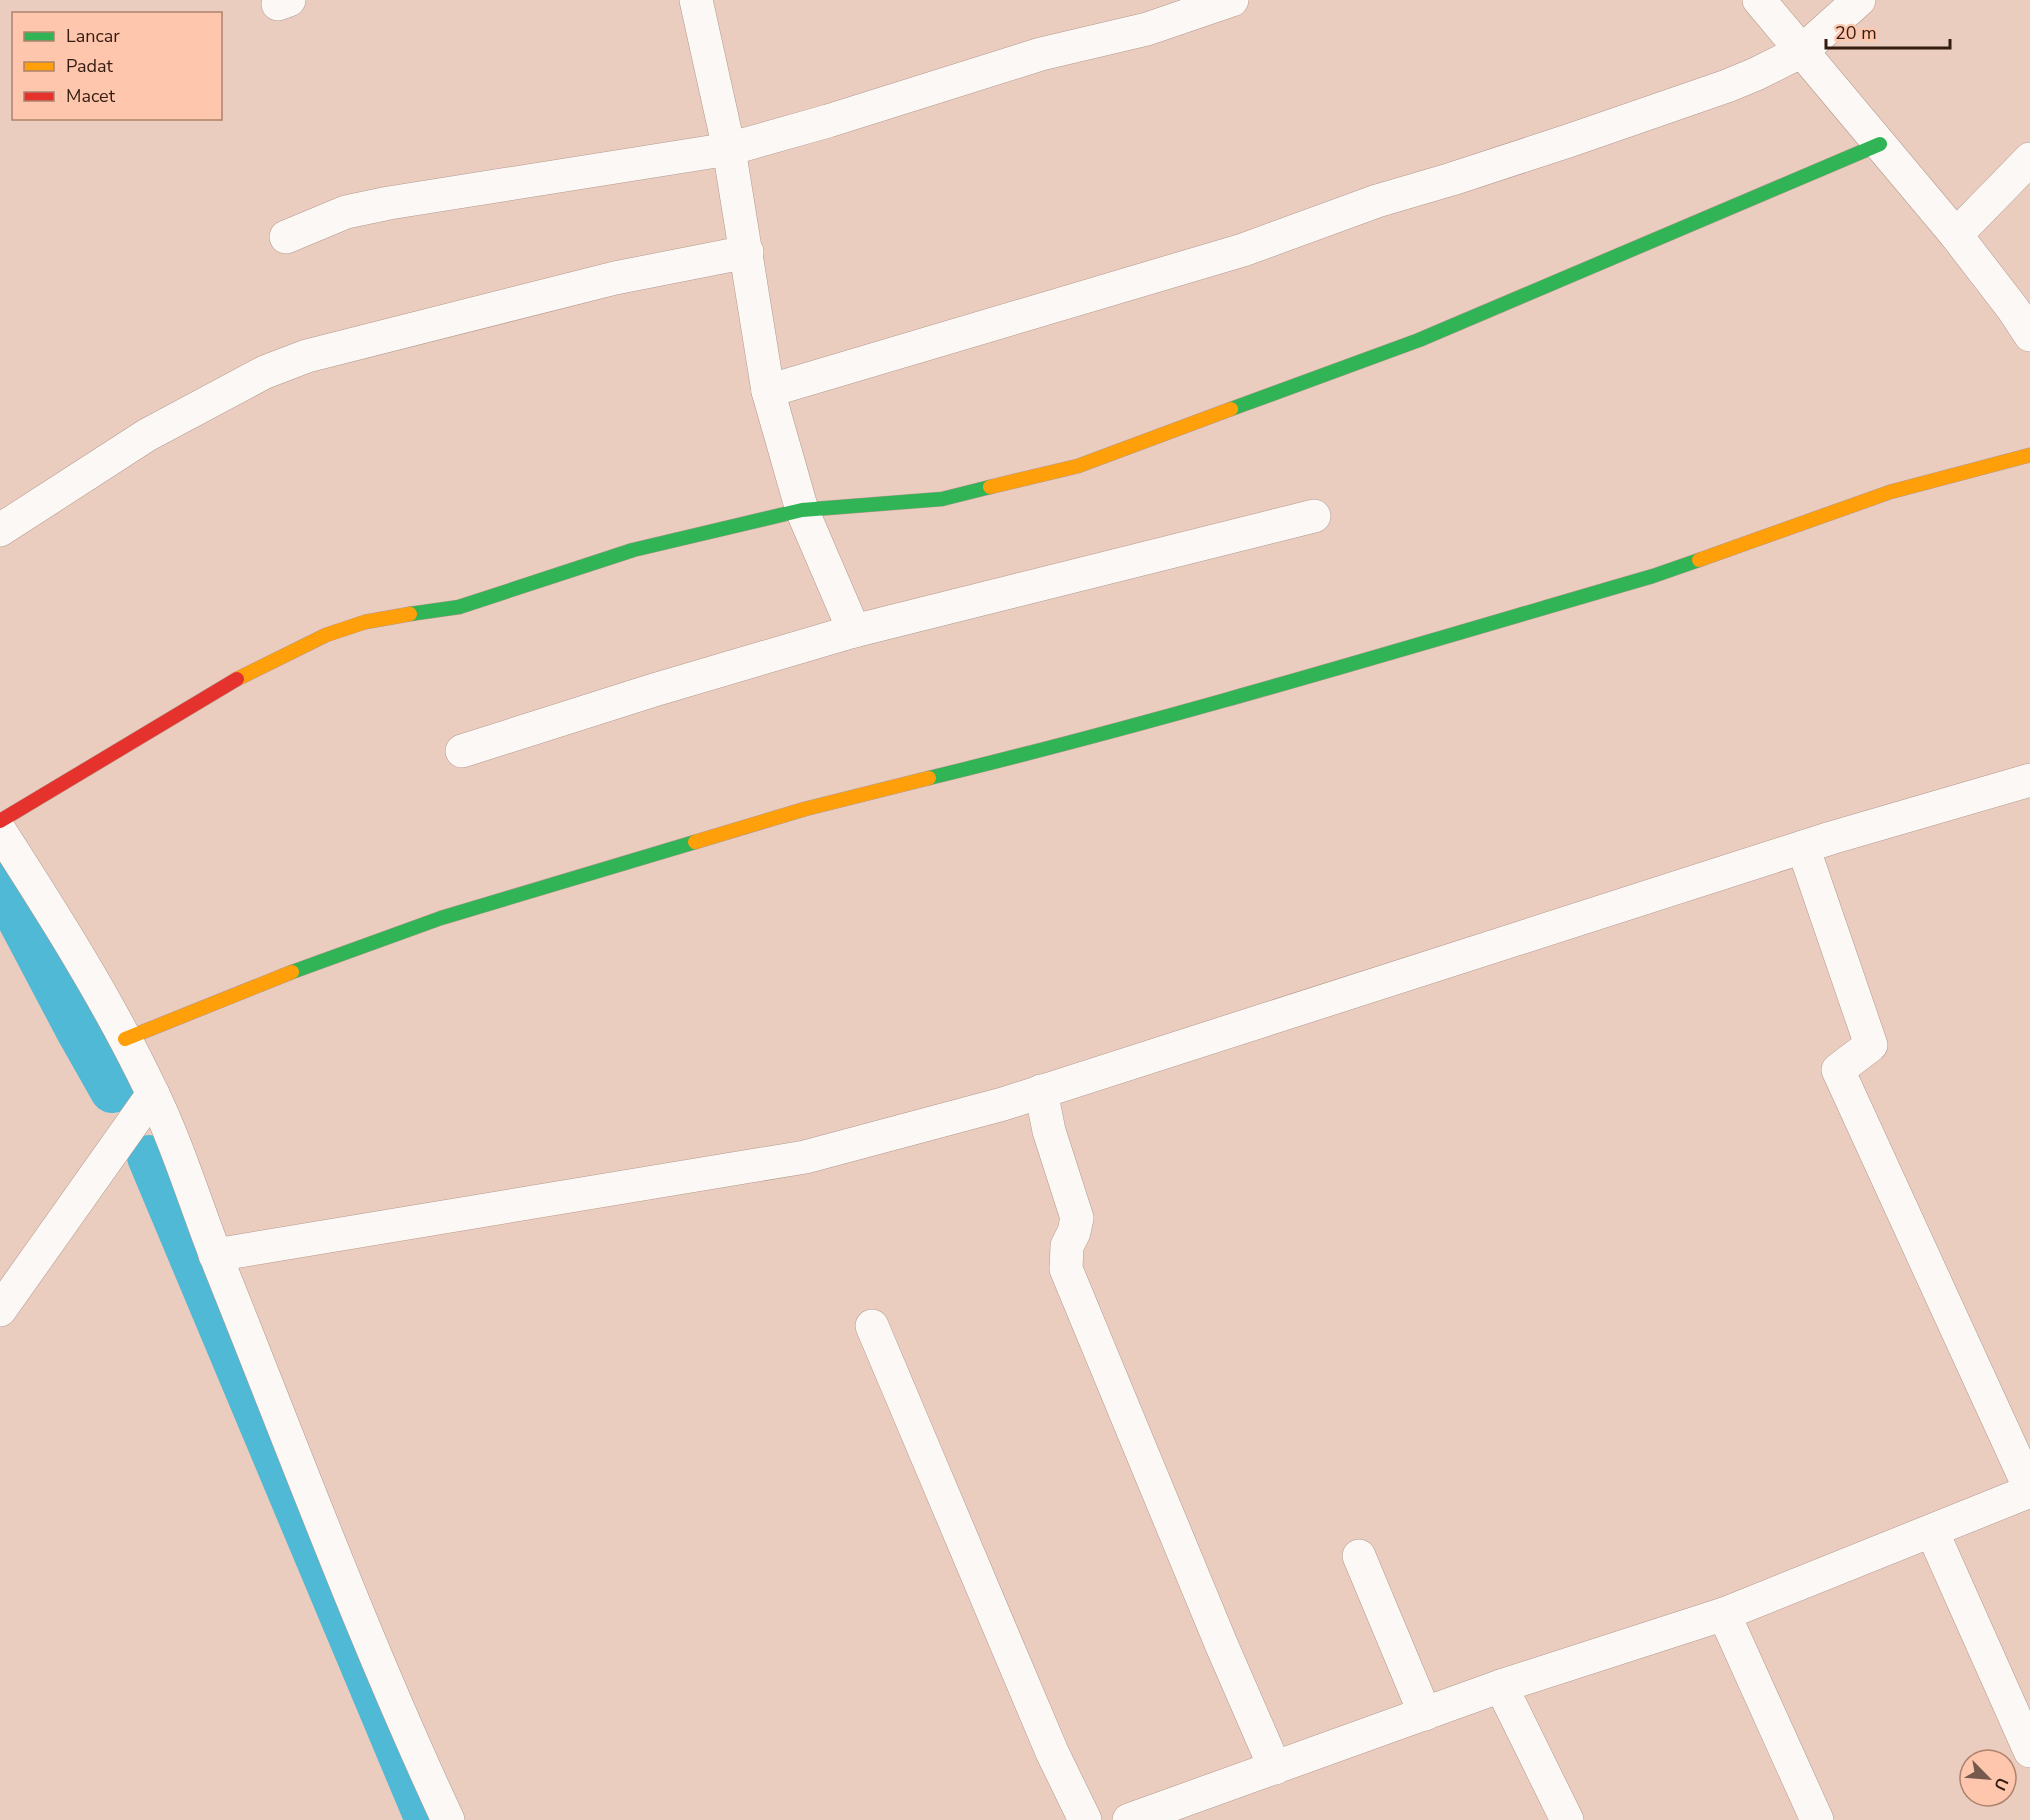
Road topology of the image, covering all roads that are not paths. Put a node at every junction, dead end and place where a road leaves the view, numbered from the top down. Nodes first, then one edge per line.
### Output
1 (696, 0) edge
2 (1232, 0) edge
3 (1759, 0) edge
4 (1859, 0) edge
5 (1802, 51) junction
6 (1880, 144) junction
7 (729, 148) junction
8 (2030, 159) edge
9 (1956, 235) junction
10 (286, 237) dead end
11 (747, 252) junction
12 (2030, 335) edge
13 (768, 391) junction
14 (2030, 455) edge
15 (802, 510) junction
16 (1314, 516) dead end
17 (0, 530) edge
18 (854, 631) junction
19 (462, 751) dead end
20 (2030, 780) edge
21 (0, 821) edge
22 (0, 831) edge
23 (1803, 847) junction
24 (125, 1039) junction
25 (1041, 1090) junction
26 (153, 1094) junction
27 (215, 1255) junction
28 (0, 1310) edge
29 (872, 1326) dead end
30 (2030, 1490) edge
31 (1932, 1531) junction
32 (1359, 1556) dead end
33 (1724, 1614) junction
34 (1501, 1686) junction
35 (1425, 1714) junction
36 (2030, 1751) edge
37 (1275, 1768) junction
38 (448, 1820) edge
39 (1085, 1820) edge
40 (1129, 1820) edge
41 (1567, 1820) edge
42 (1817, 1820) edge

1 - 7 street
2 - 7 street
3 - 5 street
4 - 5 street
5 - 6 street
5 - 13 street
6 - 9 street
6 - 15 street
7 - 10 street
7 - 11 street
8 - 9 street
9 - 12 street
11 - 13 street
11 - 17 street
13 - 15 street
14 - 24 street
15 - 18 street
15 - 21 street
16 - 18 street
18 - 19 street
20 - 23 street
22 - 24 street
23 - 25 street
23 - 30 street
24 - 26 street
25 - 27 street
25 - 37 street
26 - 27 street
26 - 28 street
27 - 38 street
29 - 39 street
30 - 31 street
31 - 33 street
31 - 36 street
32 - 35 street
33 - 34 street
33 - 42 street
34 - 35 street
34 - 41 street
35 - 37 street
37 - 40 street

